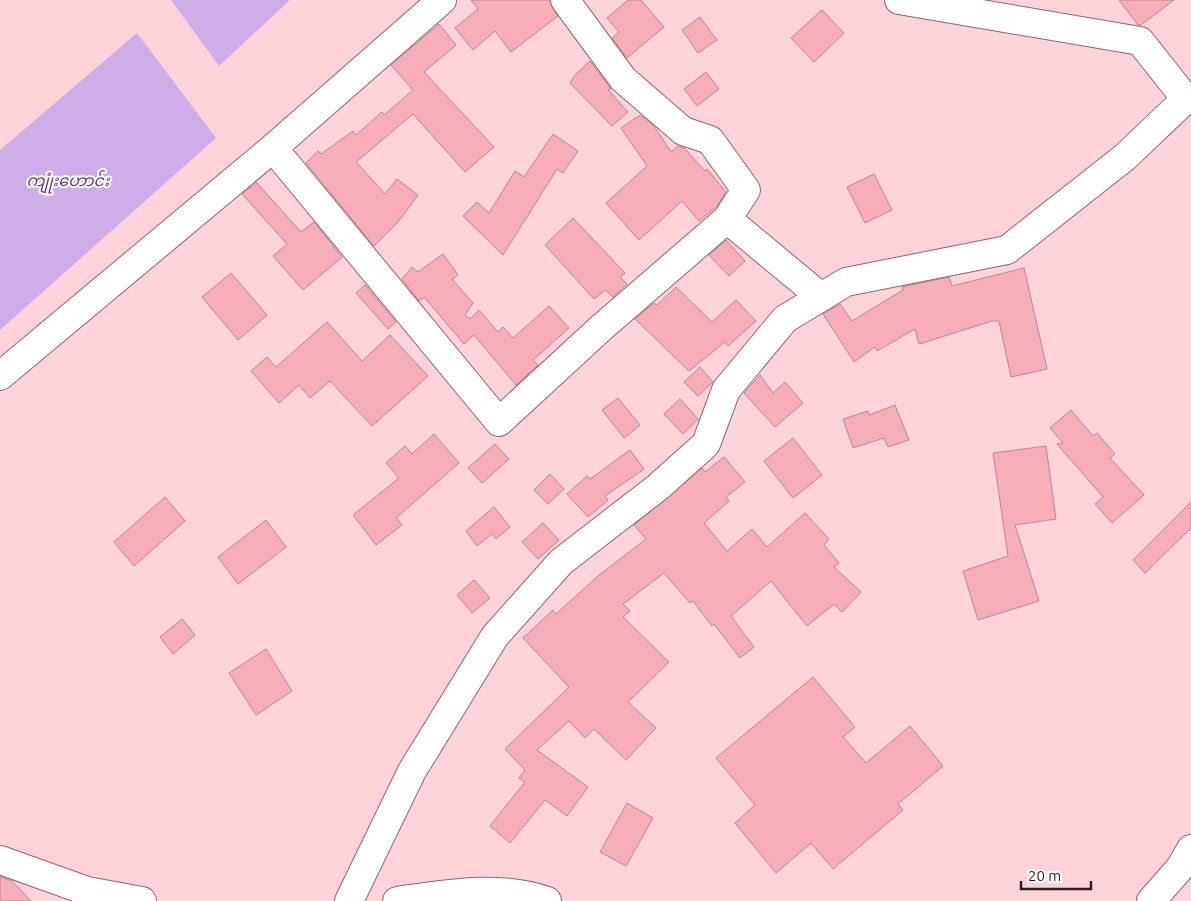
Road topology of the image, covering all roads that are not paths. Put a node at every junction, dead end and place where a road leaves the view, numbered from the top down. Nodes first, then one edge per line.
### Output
1 (442, 0) edge
2 (565, 0) edge
3 (899, 0) edge
4 (273, 148) junction
5 (727, 219) junction
6 (821, 297) junction
7 (0, 376) edge
8 (1191, 848) edge
9 (0, 860) edge
10 (142, 901) edge
11 (349, 901) edge
12 (397, 901) edge
13 (548, 901) edge
14 (1151, 901) edge

1 - 4 street
2 - 5 street
3 - 6 street
4 - 5 street
4 - 7 street
5 - 6 street
6 - 11 street
8 - 14 street
9 - 10 street
12 - 13 street

